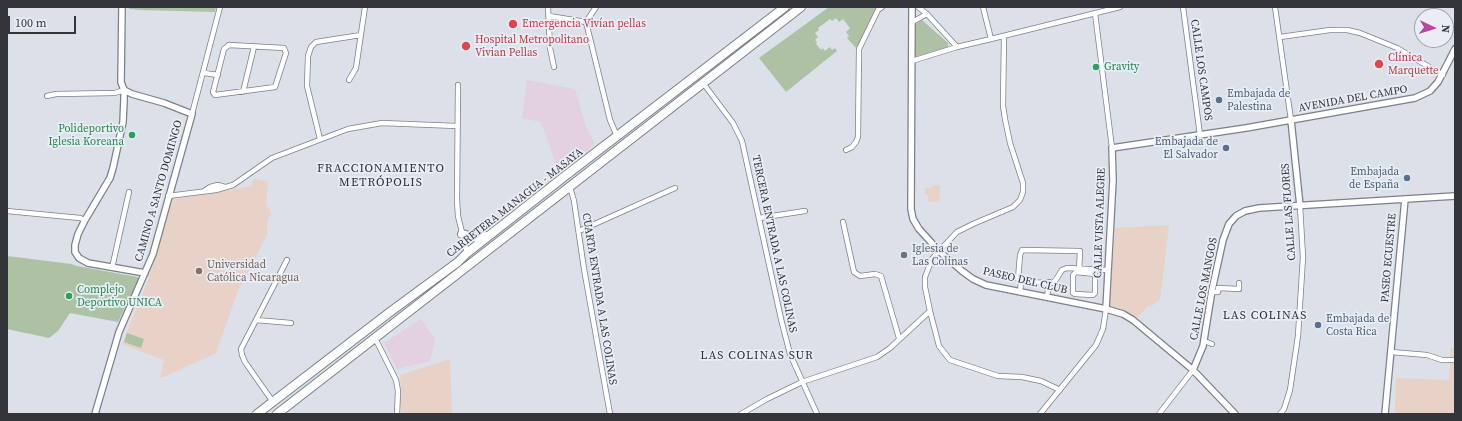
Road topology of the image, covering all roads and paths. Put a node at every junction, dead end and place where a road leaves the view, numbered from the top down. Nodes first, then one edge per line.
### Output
1 (122, 7) edge
2 (220, 7) edge
3 (365, 7) edge
4 (548, 7) edge
5 (596, 7) edge
6 (785, 7) edge
7 (801, 7) edge
8 (882, 7) edge
9 (912, 7) edge
10 (918, 7) edge
11 (983, 7) edge
12 (1120, 7) edge
13 (1183, 7) edge
14 (1275, 7) edge
15 (1095, 13) junction
16 (926, 14) junction
17 (549, 16) junction
18 (586, 22) junction
19 (912, 22) junction
20 (361, 35) junction
21 (1004, 36) junction
22 (1280, 37) junction
23 (991, 40) junction
24 (957, 46) junction
25 (254, 47) junction
26 (1455, 49) edge
27 (912, 61) junction
28 (554, 67) dead end
29 (204, 73) junction
30 (218, 75) junction
31 (1442, 75) junction
32 (350, 80) dead end
33 (703, 83) junction
34 (458, 85) dead end
35 (124, 90) junction
36 (243, 92) junction
37 (47, 96) dead end
38 (192, 114) junction
39 (1291, 120) junction
40 (457, 126) junction
41 (1200, 135) junction
42 (617, 136) junction
43 (320, 139) junction
44 (1112, 148) junction
45 (846, 150) dead end
46 (570, 187) junction
47 (675, 188) dead end
48 (129, 192) dead end
49 (168, 196) junction
50 (1455, 196) edge
51 (1405, 199) junction
52 (1300, 206) junction
53 (7, 211) edge
54 (805, 211) dead end
55 (759, 218) junction
56 (85, 220) junction
57 (843, 222) dead end
58 (579, 231) junction
59 (462, 234) junction
60 (491, 234) junction
61 (504, 238) junction
62 (939, 251) junction
63 (467, 253) junction
64 (288, 260) dead end
65 (112, 268) junction
66 (1080, 270) junction
67 (1108, 270) junction
68 (145, 273) junction
69 (447, 282) junction
70 (1021, 282) junction
71 (1049, 282) junction
72 (1240, 283) dead end
73 (1020, 292) junction
74 (1212, 292) junction
75 (1047, 297) junction
76 (1106, 309) junction
77 (390, 312) junction
78 (930, 312) junction
79 (256, 320) junction
80 (396, 322) junction
81 (291, 323) dead end
82 (375, 324) junction
83 (383, 332) junction
84 (375, 338) junction
85 (900, 338) junction
86 (1204, 341) junction
87 (1212, 344) dead end
88 (1391, 352) junction
89 (1455, 360) edge
90 (1193, 370) junction
91 (802, 382) junction
92 (1060, 390) junction
93 (273, 402) junction
94 (282, 412) edge
95 (95, 414) edge
96 (257, 414) edge
97 (397, 414) edge
98 (609, 414) edge
99 (741, 414) edge
100 (817, 414) edge
101 (1040, 414) edge
102 (1159, 414) edge
103 (1235, 414) edge
104 (1280, 414) edge
105 (1385, 414) edge

1 - 35 street, CAMINO A SANTO DOMINGO
2 - 29 street
3 - 20 street
4 - 17 street
5 - 18 street
6 - 42 highway, CARRETERA MANAGUA - MASAYA
7 - 33 highway, CARRETERA MANAGUA - MASAYA
8 - 45 street
9 - 19 street, PASEO DEL CLUB
10 - 16 street
11 - 23 street
12 - 15 street
13 - 41 street, CALLE LOS CAMPOS
14 - 22 street, CALLE LAS FLORES
15 - 21 street
15 - 44 street, CALLE VISTA ALEGRE
16 - 19 street
16 - 24 street
17 - 18 street
17 - 28 street
18 - 42 street
19 - 27 street, PASEO DEL CLUB
20 - 32 street
20 - 43 street
21 - 23 street
21 - 62 street
22 - 31 street
22 - 39 street, CALLE LAS FLORES
23 - 24 street
24 - 27 street
25 - 30 street
25 - 36 street
25 - 36 street
26 - 31 street, AVENIDA DEL CAMPO
27 - 62 street, PASEO DEL CLUB
29 - 30 street
29 - 38 street
30 - 36 street
31 - 39 street, AVENIDA DEL CAMPO
33 - 46 highway, CARRETERA MANAGUA - MASAYA
33 - 55 street, TERCERA ENTRADA A LAS COLINAS
34 - 40 street
35 - 37 street
35 - 38 street, CAMINO A SANTO DOMINGO
35 - 56 street, CAMINO A SANTO DOMINGO
38 - 49 street, CAMINO A SANTO DOMINGO
39 - 41 street, AVENIDA DEL CAMPO
39 - 52 street, CALLE LAS FLORES
40 - 43 street
40 - 59 street
41 - 44 street, AVENIDA DEL CAMPO
42 - 60 highway, CARRETERA MANAGUA - MASAYA
43 - 49 street
44 - 67 street, CALLE VISTA ALEGRE
46 - 58 street, CUARTA ENTRADA A LAS COLINAS
46 - 61 highway, CARRETERA MANAGUA - MASAYA
47 - 58 street
48 - 65 street
49 - 68 street, CAMINO A SANTO DOMINGO
50 - 51 street, CALLE LOS MANGOS
51 - 52 street, CALLE LOS MANGOS
51 - 88 street, PASEO ECUESTRE
52 - 74 street, CALLE LOS MANGOS
52 - 104 street, CALLE LAS FLORES
53 - 56 street
54 - 55 street
55 - 91 street, TERCERA ENTRADA A LAS COLINAS
56 - 65 street, CAMINO A SANTO DOMINGO
57 - 85 street
58 - 98 street, CUARTA ENTRADA A LAS COLINAS
59 - 60 highway
59 - 63 street
60 - 63 highway, CARRETERA MANAGUA - MASAYA
61 - 63 highway
61 - 69 highway, CARRETERA MANAGUA - MASAYA
62 - 73 street, PASEO DEL CLUB
62 - 78 street
63 - 69 highway
63 - 77 highway, CARRETERA MANAGUA - MASAYA
64 - 79 street
65 - 68 street, CAMINO A SANTO DOMINGO
66 - 66 street
66 - 67 street
66 - 70 street
66 - 71 street
67 - 76 street, CALLE VISTA ALEGRE
68 - 95 street, CAMINO A SANTO DOMINGO
69 - 80 highway, CARRETERA MANAGUA - MASAYA
70 - 71 street
70 - 73 street
71 - 75 street
72 - 74 street
73 - 75 street, PASEO DEL CLUB
74 - 86 street, CALLE LOS MANGOS
75 - 76 street, PASEO DEL CLUB
76 - 90 street, PASEO DEL CLUB
76 - 92 street, CALLE VISTA ALEGRE
77 - 80 highway
77 - 82 highway, CARRETERA MANAGUA - MASAYA
78 - 85 street
78 - 92 street
79 - 81 street
79 - 93 street
80 - 83 highway, CARRETERA MANAGUA - MASAYA
82 - 83 highway
82 - 93 highway, CARRETERA MANAGUA - MASAYA
83 - 84 highway, CARRETERA MANAGUA - MASAYA
84 - 94 highway, CARRETERA MANAGUA - MASAYA
84 - 97 street
85 - 91 street
86 - 87 street
86 - 90 street, CALLE LOS MANGOS
88 - 89 street
88 - 105 street, PASEO ECUESTRE
90 - 102 street
90 - 103 street, PASEO DEL CLUB
91 - 99 street
91 - 100 street, TERCERA ENTRADA A LAS COLINAS
92 - 101 street, CALLE VISTA ALEGRE
93 - 96 highway, CARRETERA MANAGUA - MASAYA

